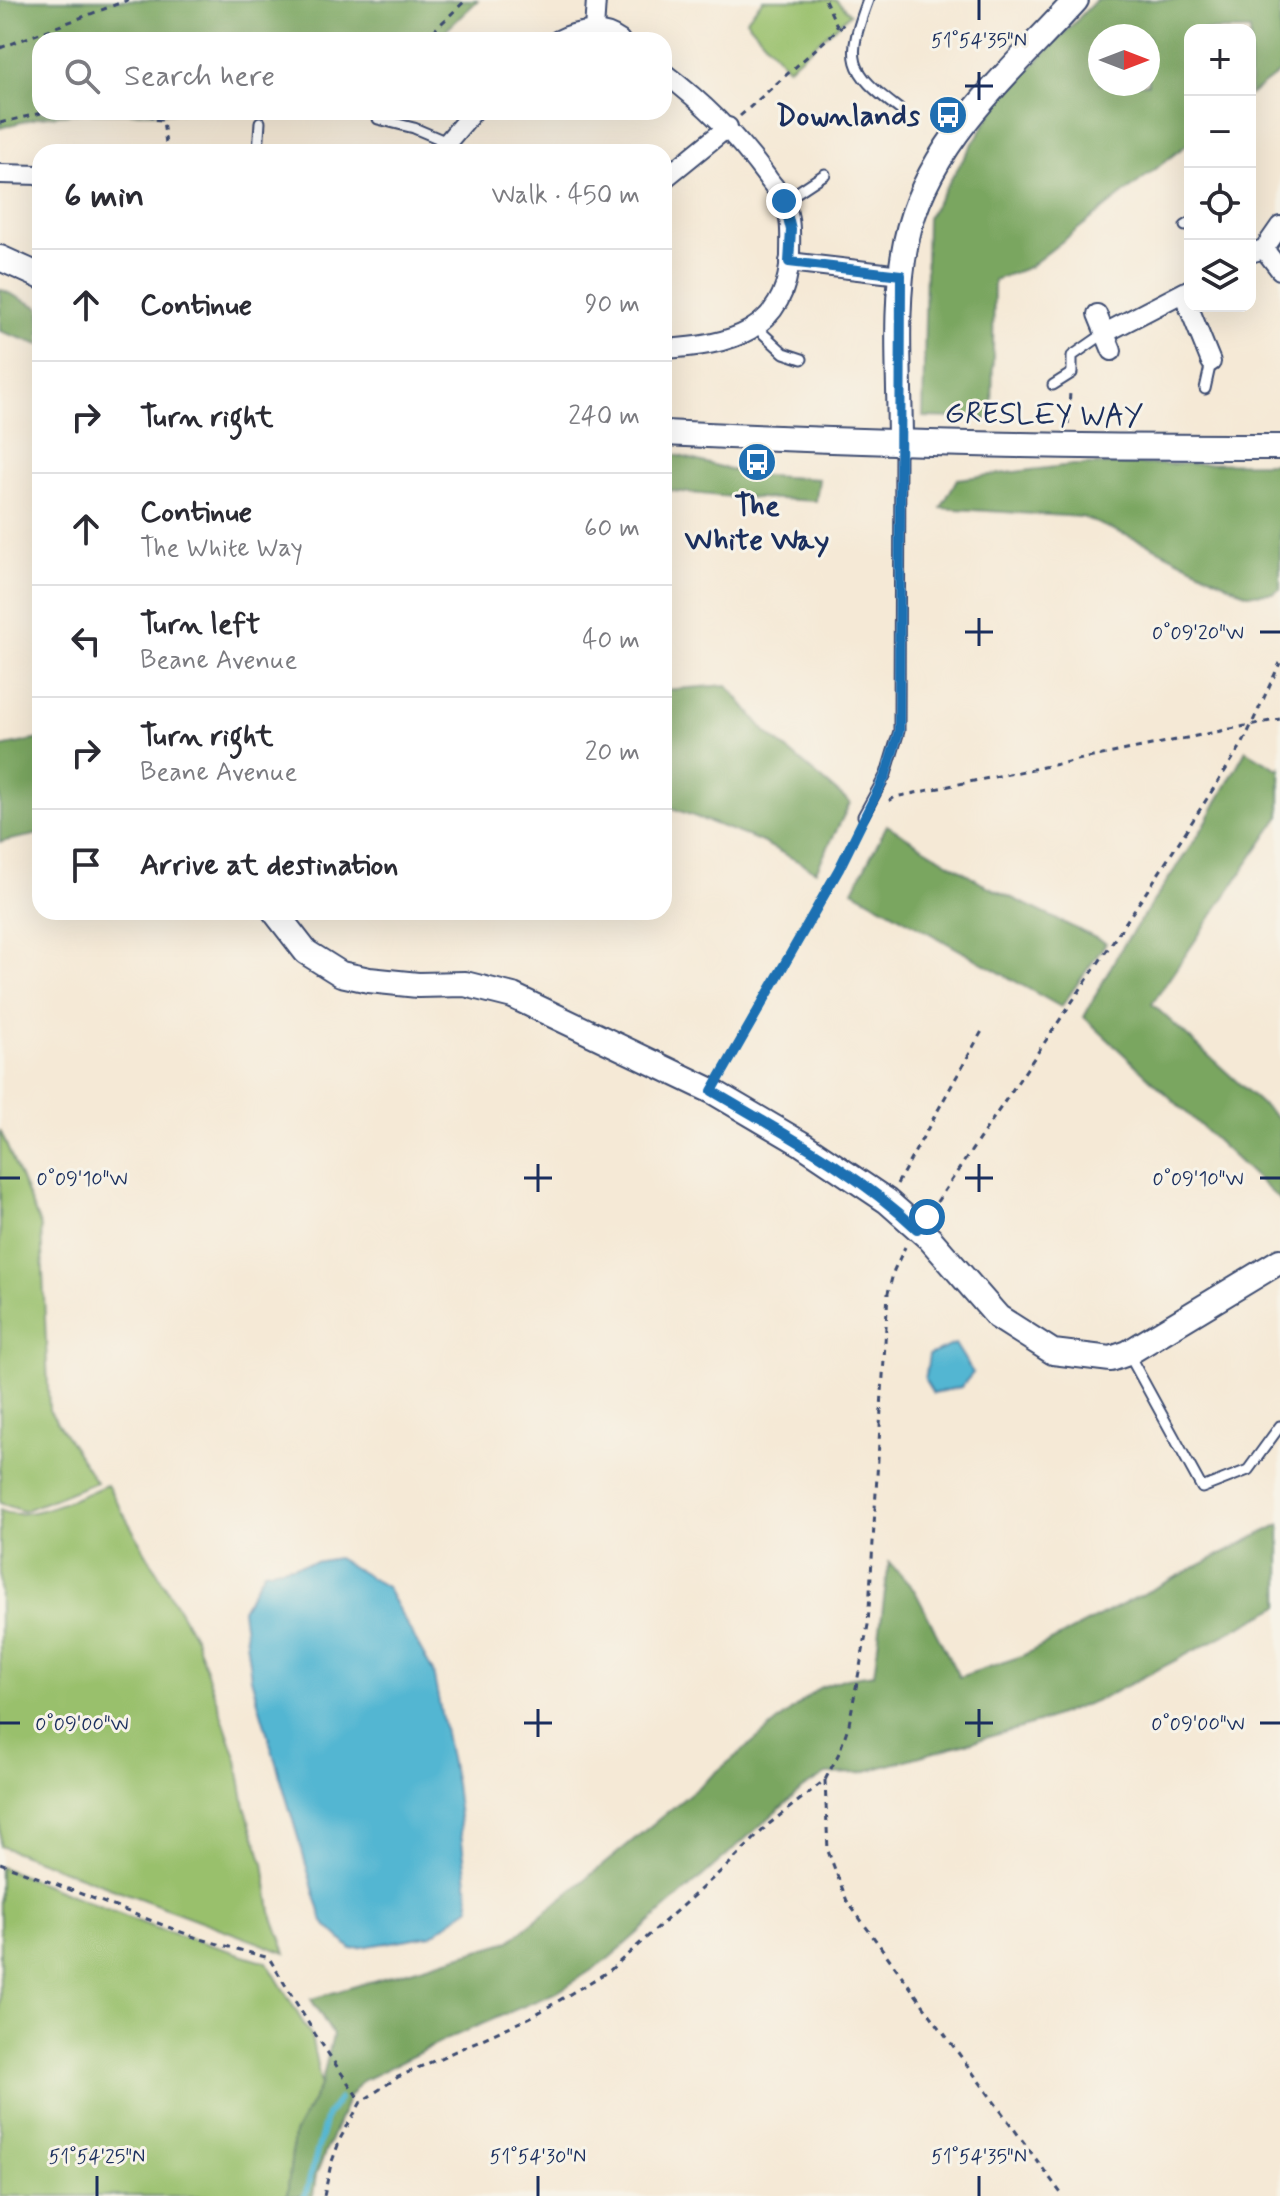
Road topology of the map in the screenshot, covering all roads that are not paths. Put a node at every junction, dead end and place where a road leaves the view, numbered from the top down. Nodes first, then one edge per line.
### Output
1 (596, 0) edge
2 (868, 0) edge
3 (1076, 0) edge
4 (594, 30) junction
5 (583, 32) edge
6 (602, 32) edge
7 (672, 79) edge
8 (899, 109) dead end
9 (382, 120) edge
10 (466, 120) edge
11 (260, 122) dead end
12 (728, 127) junction
13 (259, 144) edge
14 (438, 144) edge
15 (446, 144) edge
16 (21, 155) dead end
17 (672, 172) edge
18 (0, 174) edge
19 (20, 174) junction
20 (825, 174) dead end
21 (32, 175) edge
22 (784, 201) junction
23 (1280, 226) edge
24 (1256, 250) edge
25 (1256, 253) edge
26 (0, 258) edge
27 (789, 262) junction
28 (1280, 270) edge
29 (32, 272) edge
30 (901, 275) junction
31 (1184, 292) edge
32 (1195, 312) edge
33 (1097, 314) dead end
34 (757, 328) junction
35 (1105, 333) junction
36 (672, 348) edge
37 (1112, 351) dead end
38 (1214, 356) joint
39 (802, 359) dead end
40 (1053, 385) dead end
41 (1205, 389) dead end
42 (672, 433) edge
43 (900, 444) junction
44 (1280, 447) edge
45 (863, 816) road end
46 (281, 920) edge
47 (1280, 1261) edge
48 (1128, 1353) junction
49 (1280, 1426) edge

1 - 4 street
2 - 8 lane
3 - 30 street
4 - 5 street
4 - 6 street
7 - 12 street
9 - 14 lane
10 - 15 street
11 - 13 lane
12 - 17 street
12 - 22 street
16 - 19 street
18 - 19 street
19 - 21 street
20 - 22 lane
22 - 27 street
23 - 24 street
25 - 28 street
26 - 29 street
27 - 30 street
27 - 34 street
30 - 43 street
31 - 35 street
32 - 38 street
33 - 35 street
34 - 36 street
34 - 39 lane
35 - 37 street
35 - 40 lane
38 - 41 lane
42 - 43 street, GRESLEY WAY
43 - 44 street, GRESLEY WAY
43 - 45 lane
46 - 48 street
47 - 48 street
48 - 49 lane

